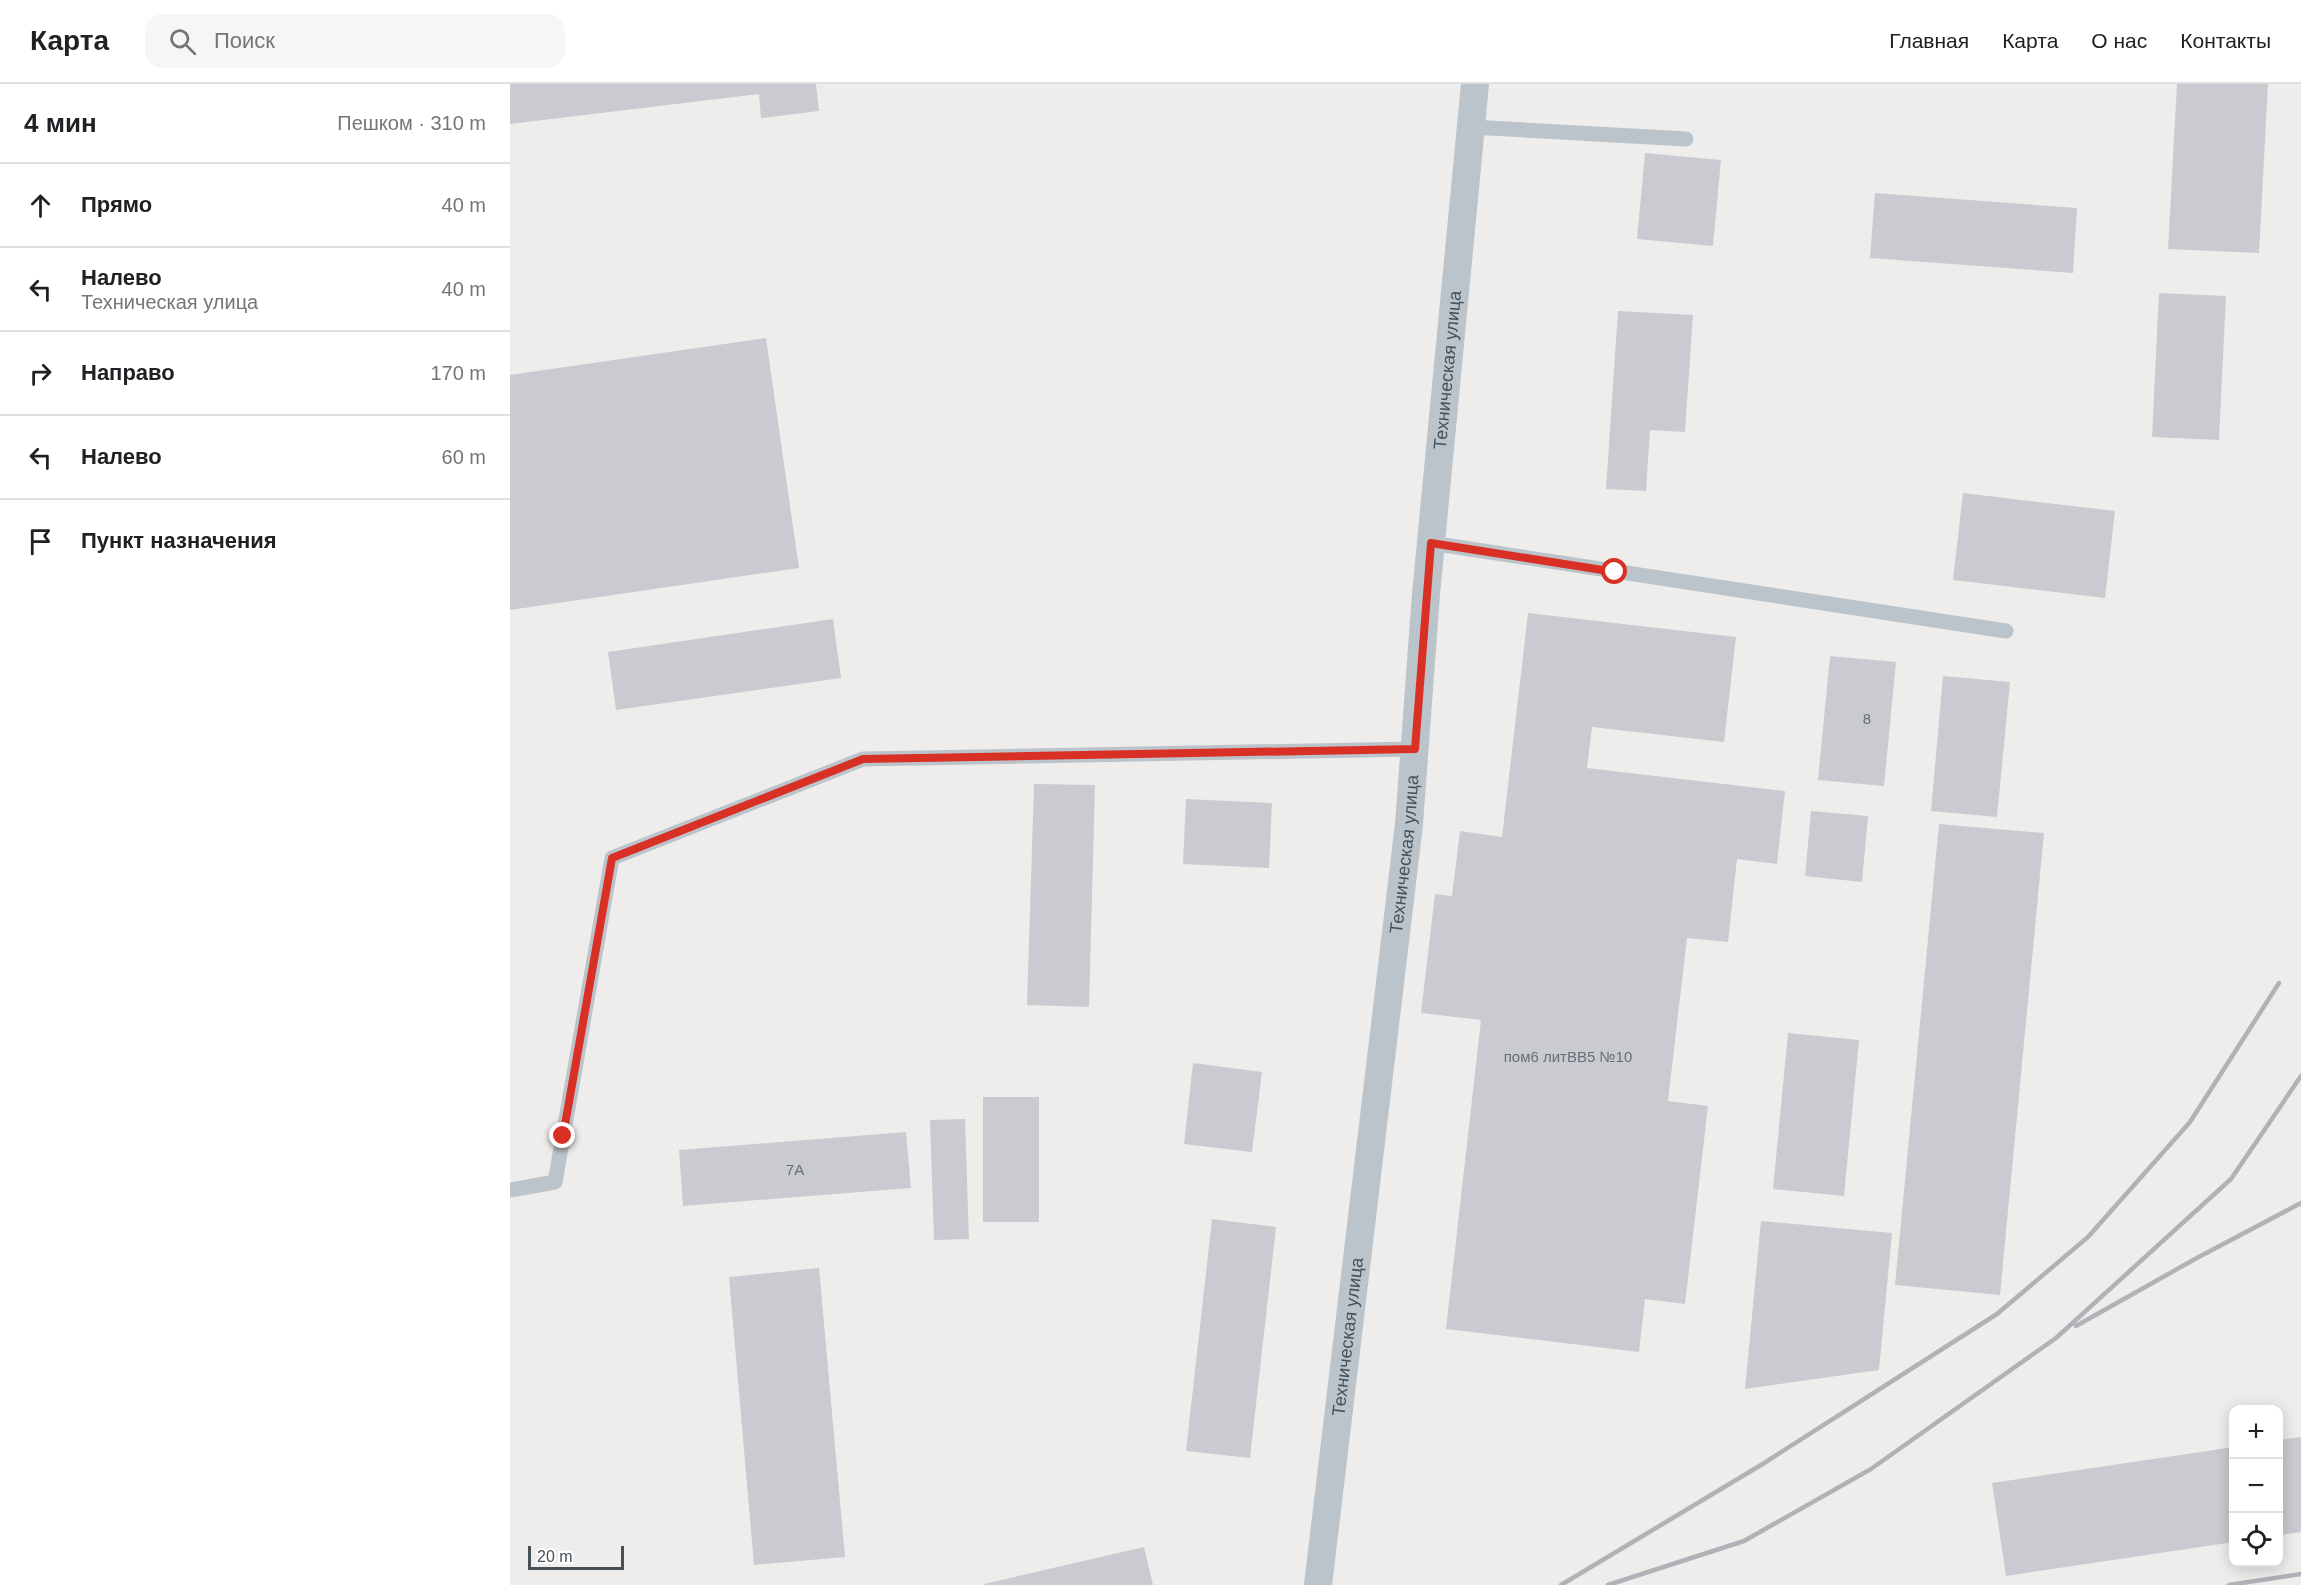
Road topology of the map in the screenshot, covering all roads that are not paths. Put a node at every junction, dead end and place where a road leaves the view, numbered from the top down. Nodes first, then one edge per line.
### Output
1 (1475, 84) edge
2 (1471, 127) junction
3 (1686, 139) dead end
4 (1431, 543) junction
5 (2006, 631) dead end
6 (1415, 749) junction
7 (510, 1190) edge
8 (1318, 1585) edge

1 - 2 street, Техническая улица
2 - 3 lane
2 - 4 street, Техническая улица
4 - 5 lane
4 - 6 street, Техническая улица
6 - 7 lane
6 - 8 street, Техническая улица

